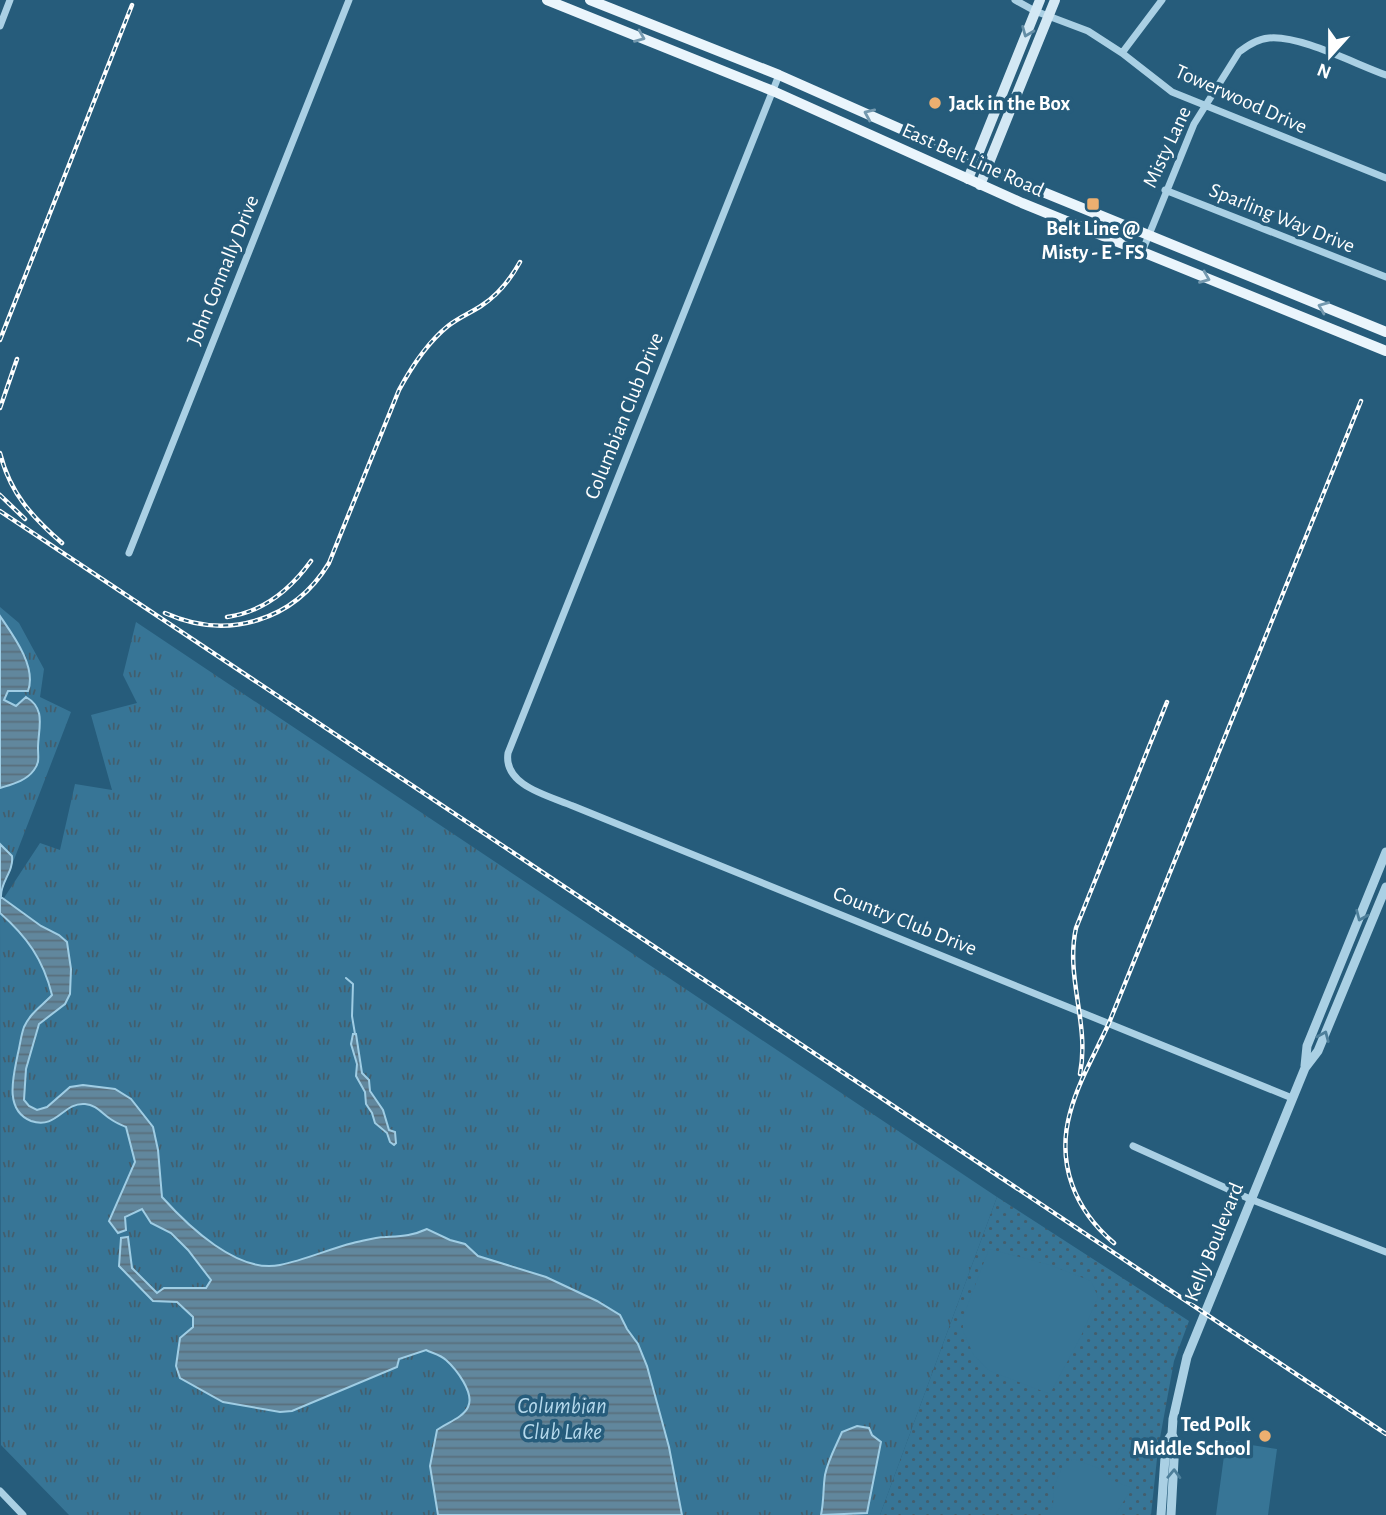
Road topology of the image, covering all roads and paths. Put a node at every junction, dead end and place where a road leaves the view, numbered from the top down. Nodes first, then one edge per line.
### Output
1 (10, 0) edge
2 (349, 0) edge
3 (547, 0) edge
4 (590, 0) edge
5 (1015, 0) edge
6 (1040, 0) edge
7 (1055, 0) edge
8 (1162, 0) edge
9 (579, 6) edge
10 (1035, 11) junction
11 (1049, 15) junction
12 (0, 26) edge
13 (1122, 53) junction
14 (779, 75) junction
15 (1386, 75) edge
16 (773, 91) junction
17 (1205, 106) junction
18 (995, 113) junction
19 (1008, 118) junction
20 (976, 161) junction
21 (989, 168) junction
22 (1386, 178) edge
23 (968, 179) junction
24 (980, 185) junction
25 (1165, 190) junction
26 (1148, 236) junction
27 (1142, 252) junction
28 (1386, 277) edge
29 (1364, 323) junction
30 (1386, 332) edge
31 (1358, 340) junction
32 (1386, 351) edge
33 (129, 553) dead end
34 (509, 771) joint
35 (1386, 852) edge
36 (1386, 887) edge
37 (1338, 971) junction
38 (1350, 976) junction
39 (1305, 1068) junction
40 (1292, 1098) junction
41 (1133, 1146) dead end
42 (1250, 1199) junction
43 (1386, 1252) edge
44 (1172, 1434) junction
45 (0, 1491) edge
46 (23, 1515) edge
47 (1161, 1515) edge
48 (1171, 1515) edge

1 - 12 street
2 - 33 street, John Connally Drive
3 - 9 main road, East Belt Line Road
4 - 14 main road, East Belt Line Road
5 - 10 street, Towerwood Drive
6 - 10 main road
7 - 11 main road
8 - 13 street
9 -> 16 main road, East Belt Line Road
10 - 11 street, Towerwood Drive
10 -> 18 main road
11 - 13 street, Towerwood Drive
11 - 19 main road
13 - 17 street, Towerwood Drive
14 - 16 street, Columbian Club Drive
20 -> 14 main road, East Belt Line Road
15 - 17 street, Misty Lane
16 - 23 main road, East Belt Line Road
16 - 34 street, Columbian Club Drive
17 - 22 street, Towerwood Drive
17 - 25 street, Misty Lane
18 - 19 main road
18 - 20 main road
19 - 21 main road
20 - 21 main road, East Belt Line Road
20 - 23 main road
21 - 24 main road
21 - 26 main road, East Belt Line Road
23 - 24 main road, East Belt Line Road
24 - 27 main road, East Belt Line Road
25 - 26 street, Misty Lane
25 - 28 street, Sparling Way Drive
26 - 27 street, Misty Lane
29 -> 26 main road, East Belt Line Road
27 -> 31 main road, East Belt Line Road
29 - 30 main road, East Belt Line Road
29 - 31 main road
31 - 32 main road, East Belt Line Road
34 - 40 street, Country Club Drive
35 -> 37 street, Kelly Boulevard
36 - 38 street, Kelly Boulevard
37 - 38 street
37 - 39 street, Kelly Boulevard
39 -> 38 street, Kelly Boulevard
39 - 40 street, Kelly Boulevard
40 - 42 street, Kelly Boulevard
41 - 42 street
42 - 43 street
42 - 44 street, Kelly Boulevard
44 - 47 street, Kelly Boulevard
48 -> 44 street, Kelly Boulevard
45 - 46 street

